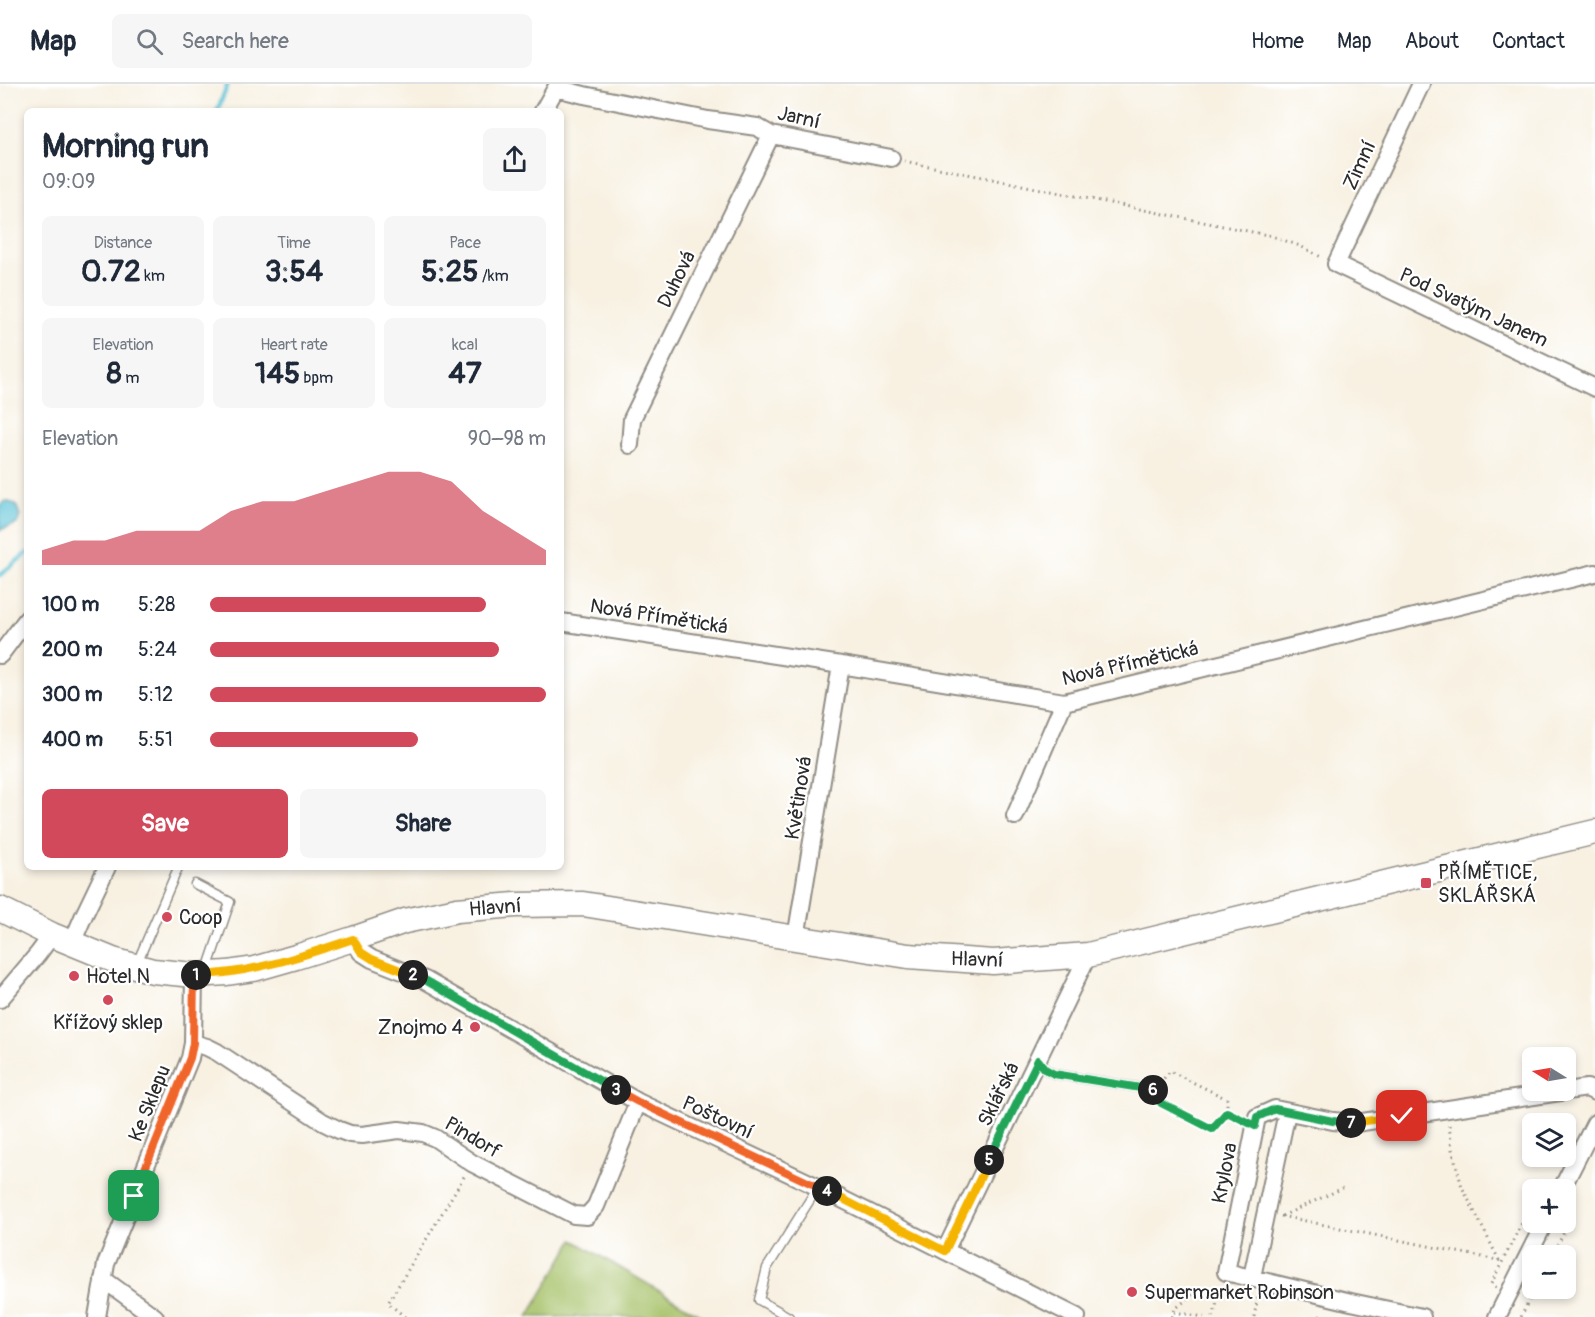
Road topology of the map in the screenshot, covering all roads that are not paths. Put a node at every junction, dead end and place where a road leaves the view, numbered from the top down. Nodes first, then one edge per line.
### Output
1 (1420, 84) edge
2 (545, 108) edge
3 (771, 135) junction
4 (891, 158) road end
5 (1336, 264) joint
6 (1595, 388) edge
7 (630, 445) dead end
8 (1595, 573) edge
9 (564, 622) edge
10 (24, 623) edge
11 (0, 655) edge
12 (841, 665) junction
13 (1064, 702) junction
14 (1015, 816) dead end
15 (1595, 832) edge
16 (106, 870) edge
17 (177, 870) edge
18 (195, 884) dead end
19 (0, 909) edge
20 (796, 938) junction
21 (62, 939) junction
22 (353, 939) junction
23 (1088, 955) junction
24 (135, 967) junction
25 (201, 975) junction
26 (0, 999) edge
27 (193, 1043) junction
28 (1038, 1060) junction
29 (1154, 1090) road end
30 (1595, 1092) edge
31 (638, 1102) junction
32 (1287, 1112) junction
33 (1595, 1123) edge
34 (1567, 1179) edge
35 (818, 1187) junction
36 (1539, 1233) edge
37 (945, 1251) junction
38 (1257, 1278) junction
39 (103, 1280) junction
40 (97, 1317) edge
41 (155, 1317) edge
42 (789, 1317) edge
43 (1077, 1317) edge
44 (1422, 1317) edge
45 (1497, 1317) edge

1 - 5 street, Zimní
2 - 3 street, Jarní
3 - 4 street, Jarní
3 - 7 street, Duhová
5 - 6 street, Pod Svatým Janem
8 - 13 street, Nová Přímětická
9 - 12 street, Nová Přímětická
10 - 11 street
12 - 13 street, Nová Přímětická
12 - 20 street, Květinová
13 - 14 street
15 - 23 main road, Hlavní
16 - 21 street
17 - 24 lane
18 - 25 lane
19 - 21 main road, Hlavní
20 - 22 main road, Hlavní
20 - 23 main road, Hlavní
21 - 24 main road, Hlavní
21 - 26 street
22 - 25 main road, Hlavní
22 - 31 street, Poštovní
23 - 28 street, Sklářská
24 - 25 main road, Hlavní
25 - 27 street, Ke Sklepu
27 - 31 street, Pindorf
27 - 39 street, Ke Sklepu
28 - 29 lane
28 - 37 street, Sklářská
30 - 32 street, Krylova
31 - 35 street, Poštovní
32 - 38 street
32 - 38 street, Krylova
33 - 34 street
35 - 37 street, Poštovní
35 - 42 lane
36 - 45 street
37 - 43 street, Poštovní
38 - 44 street
39 - 40 street, Ke Sklepu
39 - 41 street

